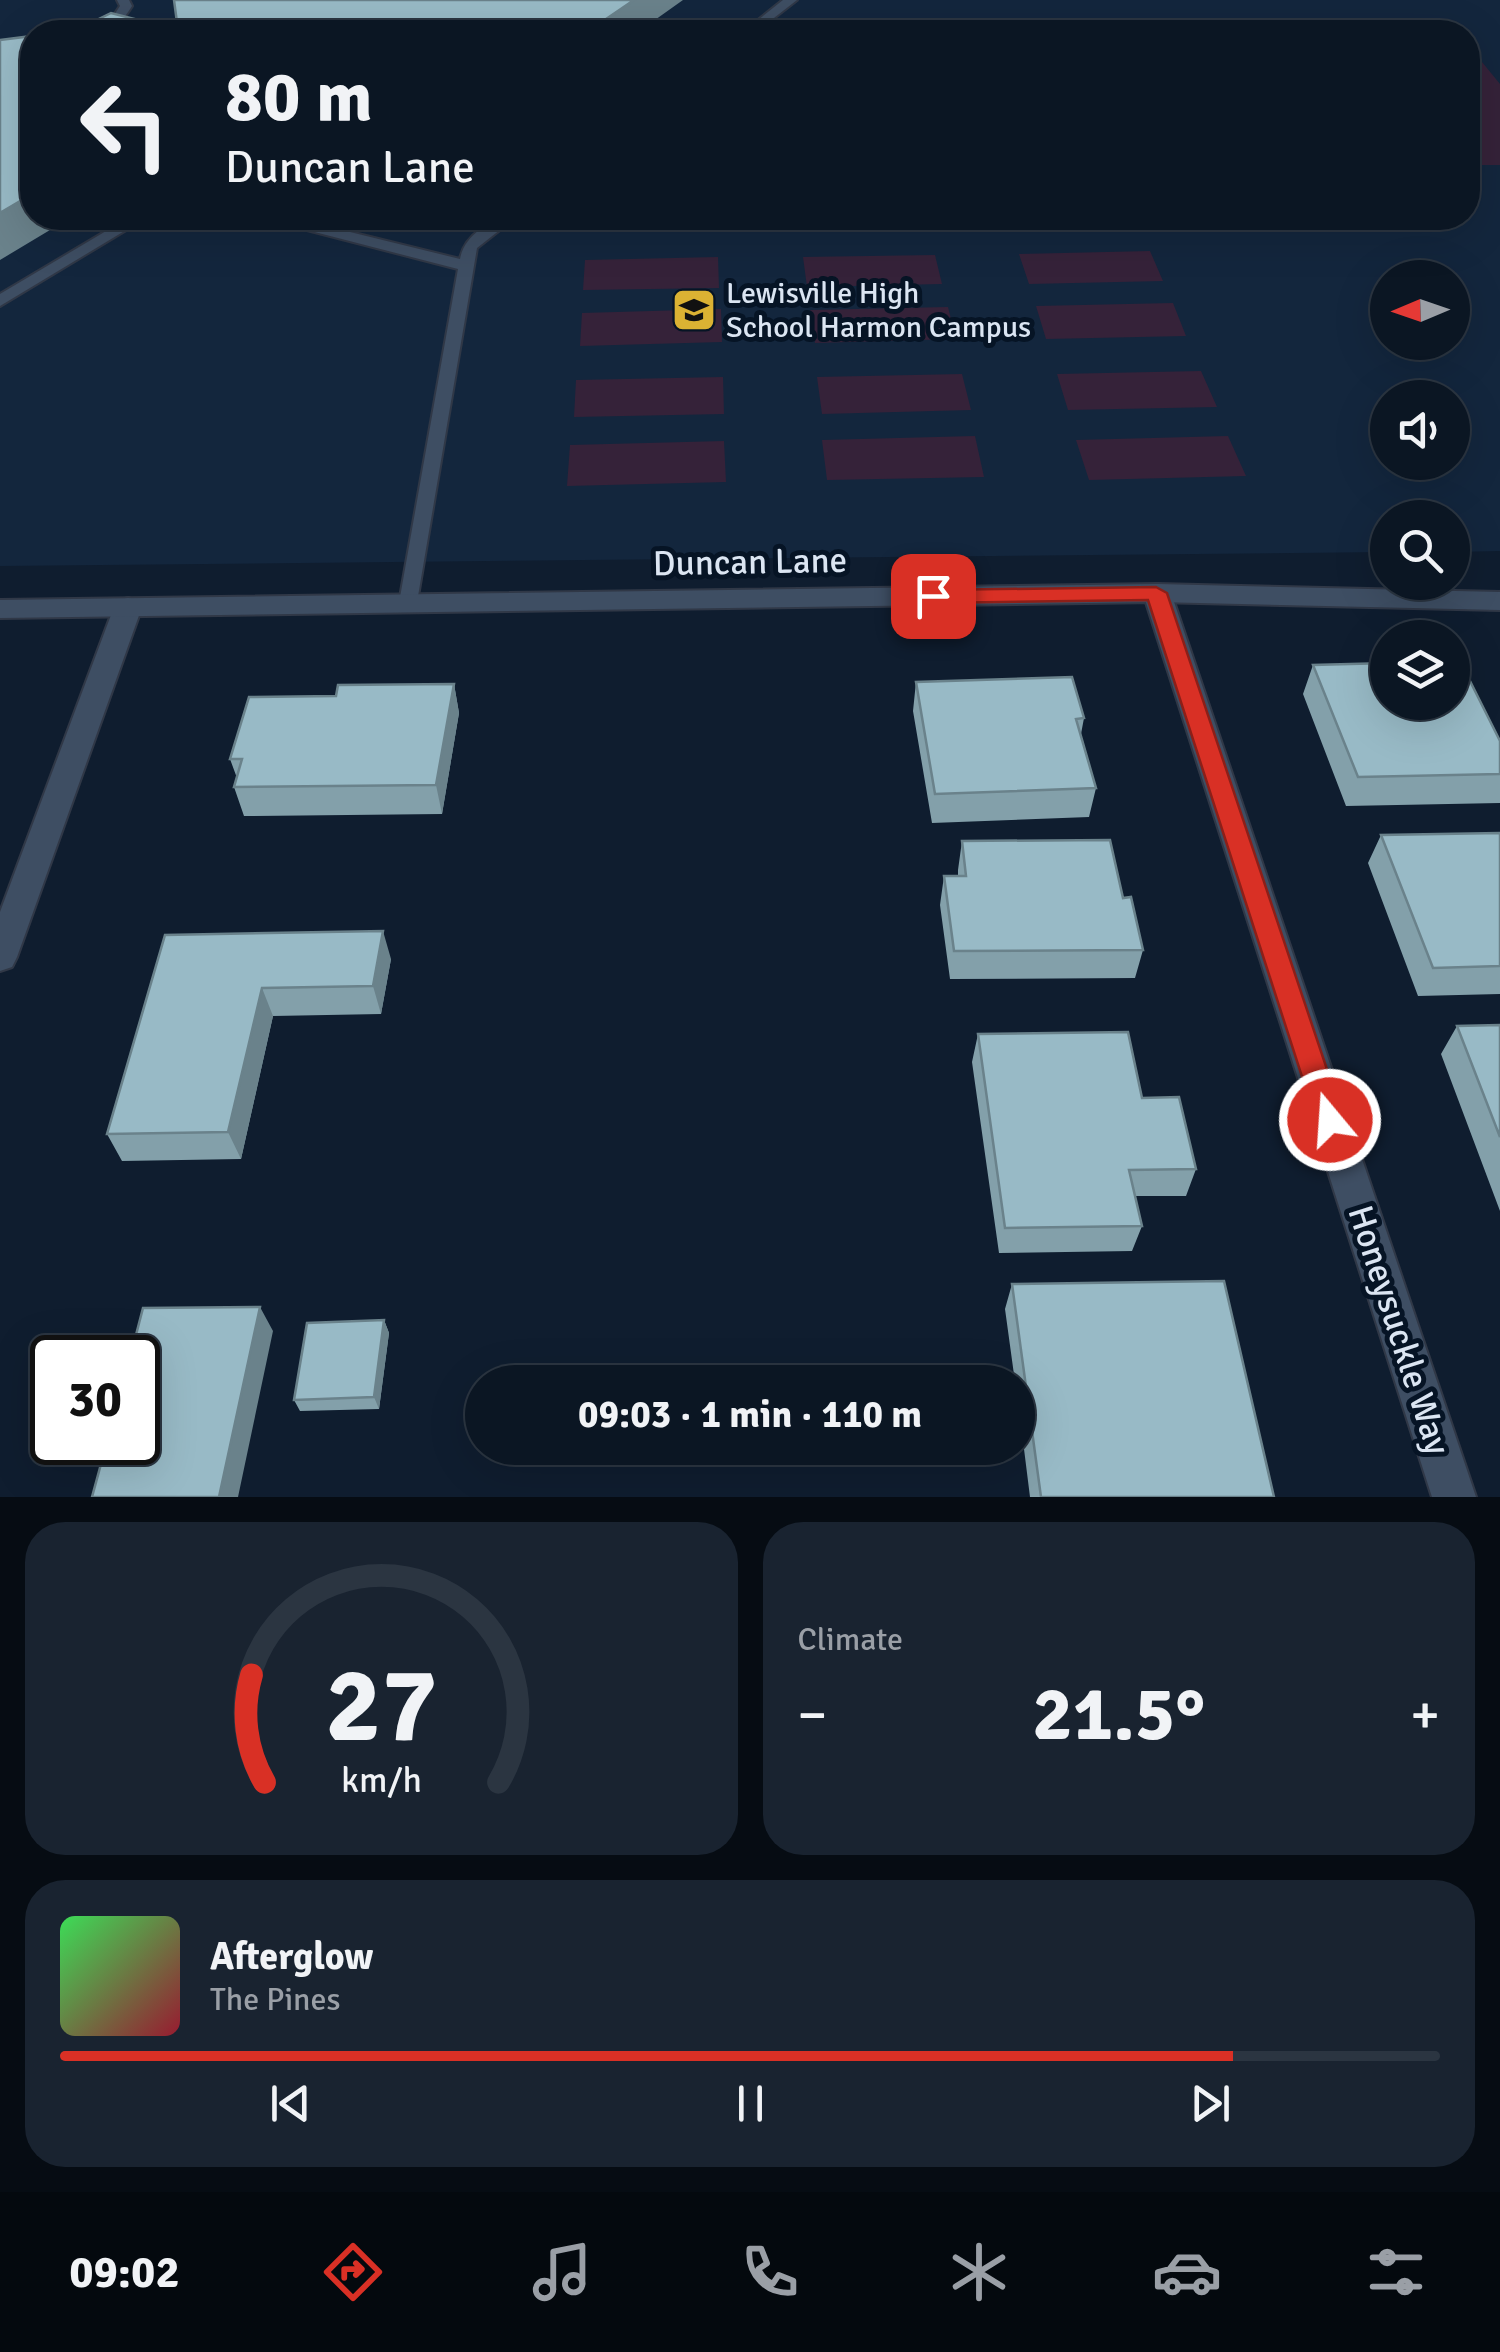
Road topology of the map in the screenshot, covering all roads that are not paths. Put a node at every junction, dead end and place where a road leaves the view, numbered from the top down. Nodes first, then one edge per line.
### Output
1 (791, 0) edge
2 (765, 20) edge
3 (118, 230) edge
4 (324, 230) edge
5 (492, 230) edge
6 (467, 266) junction
7 (0, 301) edge
8 (1156, 593) junction
9 (1500, 601) edge
10 (409, 604) junction
11 (128, 607) junction
12 (0, 609) edge
13 (0, 957) edge
14 (1454, 1497) edge

1 - 2 lane
3 - 7 lane
4 - 6 lane
5 - 6 lane
6 - 10 lane
8 - 9 street, Duncan Lane
8 - 10 street, Duncan Lane
8 - 14 street, Honeysuckle Way
10 - 11 street, Duncan Lane
11 - 12 street, Duncan Lane
11 - 13 street

